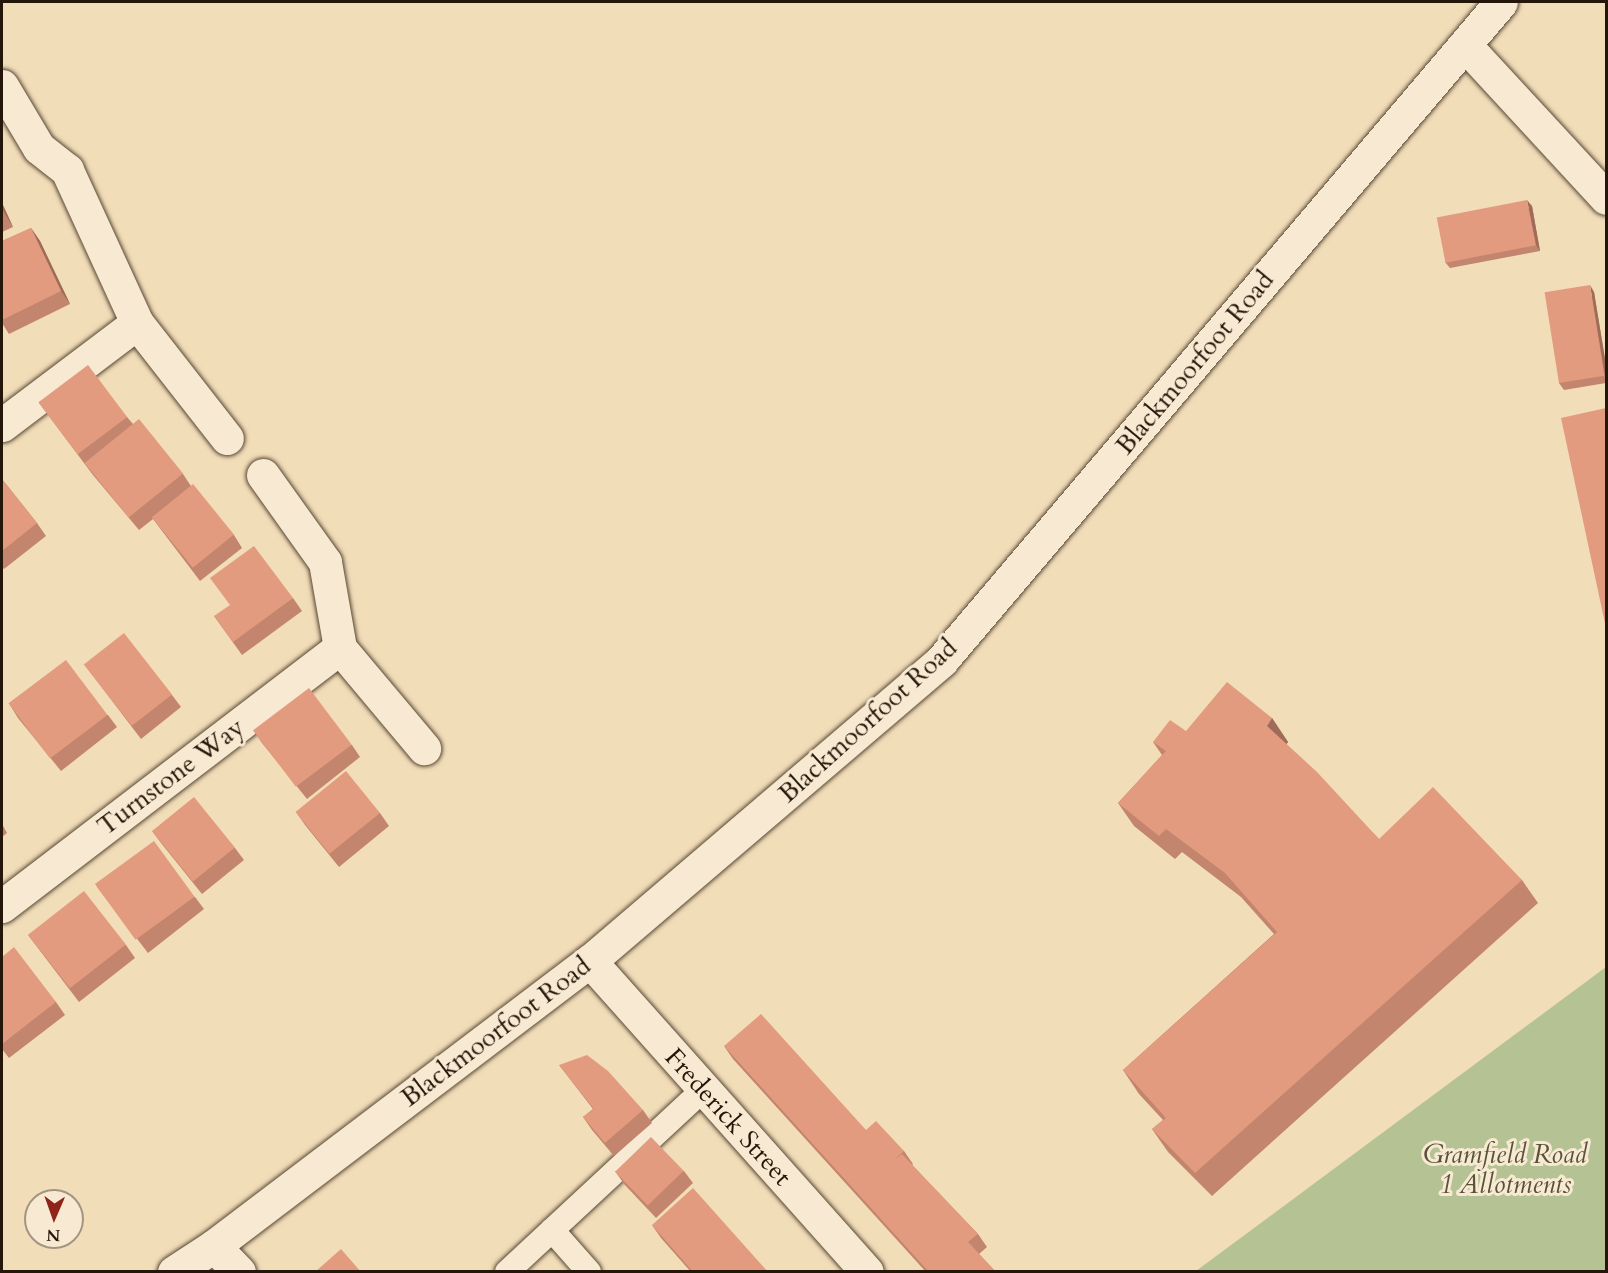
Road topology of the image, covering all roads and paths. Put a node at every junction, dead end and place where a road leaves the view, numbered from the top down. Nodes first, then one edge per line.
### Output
1 (1501, 2) edge
2 (1465, 45) junction
3 (2, 86) edge
4 (1606, 198) edge
5 (137, 323) junction
6 (2, 424) edge
7 (227, 438) dead end
8 (263, 475) dead end
9 (340, 648) junction
10 (424, 748) dead end
11 (2, 906) edge
12 (590, 962) junction
13 (703, 1090) junction
14 (552, 1230) junction
15 (214, 1246) junction
16 (174, 1272) edge
17 (239, 1272) edge
18 (507, 1272) edge
19 (589, 1272) edge
20 (867, 1272) edge

1 - 2 street, Blackmoorfoot Road
2 - 4 street
2 - 12 street, Blackmoorfoot Road
3 - 5 street
5 - 6 street
5 - 7 street
8 - 9 street
9 - 10 street
9 - 11 street, Turnstone Way
12 - 13 street, Frederick Street
12 - 15 street, Blackmoorfoot Road
13 - 14 lane
13 - 20 street, Frederick Street
14 - 18 lane
14 - 19 lane
15 - 16 street, Blackmoorfoot Road
15 - 17 street

